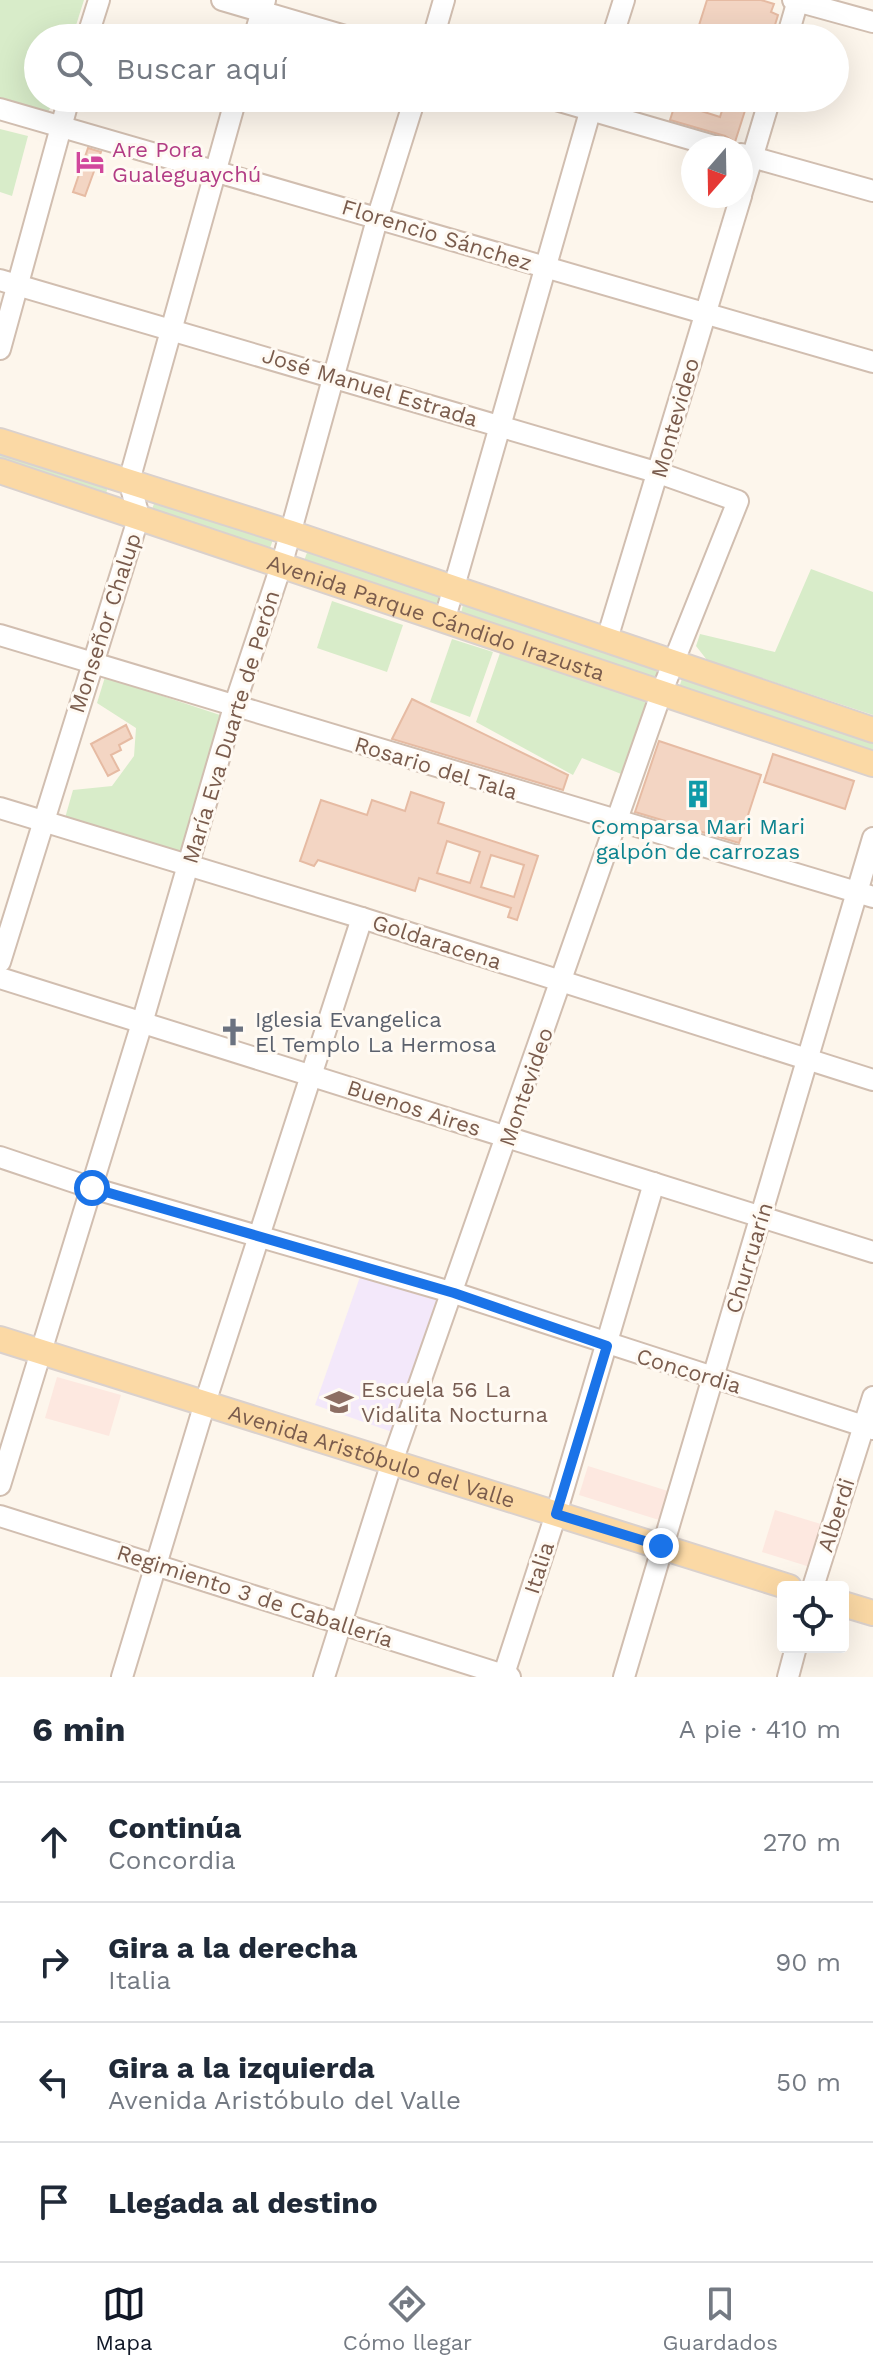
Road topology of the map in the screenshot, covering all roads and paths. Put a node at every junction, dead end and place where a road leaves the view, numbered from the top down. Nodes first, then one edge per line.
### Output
1 (99, 0) edge
2 (222, 0) edge
3 (444, 0) edge
4 (624, 0) edge
5 (796, 0) edge
6 (263, 6) edge
7 (873, 22) edge
8 (91, 24) edge
9 (313, 24) edge
10 (437, 24) edge
11 (616, 24) edge
12 (790, 24) edge
13 (0, 109) edge
14 (65, 112) edge
15 (232, 112) edge
16 (411, 112) edge
17 (590, 112) edge
18 (615, 112) edge
19 (764, 112) edge
20 (61, 126) junction
21 (686, 136) edge
22 (753, 140) edge
23 (753, 157) edge
24 (214, 171) junction
25 (873, 191) edge
26 (737, 208) edge
27 (378, 216) junction
28 (548, 268) junction
29 (10, 283) edge
30 (705, 313) junction
31 (172, 328) junction
32 (0, 349) edge
33 (873, 362) edge
34 (334, 378) junction
35 (499, 426) junction
36 (0, 441) edge
37 (0, 471) edge
38 (659, 473) junction
39 (129, 481) junction
40 (738, 501) joint
41 (139, 516) junction
42 (291, 533) junction
43 (282, 563) junction
44 (452, 589) junction
45 (445, 618) junction
46 (0, 635) edge
47 (607, 639) junction
48 (677, 661) junction
49 (92, 664) junction
50 (662, 691) junction
51 (234, 707) junction
52 (873, 730) edge
53 (873, 764) edge
54 (0, 808) edge
55 (43, 820) junction
56 (618, 822) junction
57 (873, 838) edge
58 (188, 864) junction
59 (864, 895) edge
60 (362, 918) junction
61 (0, 962) edge
62 (0, 978) edge
63 (562, 983) junction
64 (142, 1023) junction
65 (808, 1060) junction
66 (312, 1076) junction
67 (873, 1080) edge
68 (508, 1138) junction
69 (0, 1157) edge
70 (654, 1183) junction
71 (92, 1188) junction
72 (761, 1217) junction
73 (261, 1236) junction
74 (873, 1252) edge
75 (454, 1293) junction
76 (0, 1339) edge
77 (607, 1346) junction
78 (40, 1353) junction
79 (713, 1379) junction
80 (873, 1397) edge
81 (205, 1403) junction
82 (869, 1428) edge
83 (392, 1462) junction
84 (0, 1485) edge
85 (556, 1514) junction
86 (0, 1516) edge
87 (661, 1546) junction
88 (158, 1565) junction
89 (815, 1581) edge
90 (777, 1583) edge
91 (849, 1606) edge
92 (873, 1613) edge
93 (342, 1624) junction
94 (794, 1653) edge
95 (505, 1676) edge
96 (122, 1677) edge
97 (324, 1677) edge
98 (624, 1677) edge
99 (788, 1677) edge

1 - 8 street
2 - 6 street
3 - 10 street
4 - 11 street
5 - 7 street
5 - 12 street
6 - 9 street
13 - 20 street, Florencio Sánchez
14 - 20 street
15 - 24 street
16 - 27 street, María Eva Duarte de Perón
17 - 28 street
18 - 21 street
19 - 22 street, Montevideo
20 - 24 street, Florencio Sánchez
20 - 29 street
23 - 25 street
24 - 27 street, Florencio Sánchez
24 - 31 street
26 - 30 street, Montevideo
27 - 28 street, Florencio Sánchez
27 - 34 street, María Eva Duarte de Perón
28 - 30 street, Florencio Sánchez
28 - 35 street
29 - 31 street, José Manuel Estrada
29 - 32 street
30 - 33 street, Florencio Sánchez
30 - 38 street, Montevideo
31 - 34 street, José Manuel Estrada
31 - 39 street
34 - 35 street, José Manuel Estrada
34 - 42 street, María Eva Duarte de Perón
35 - 38 street, José Manuel Estrada
35 - 44 street
36 - 39 main road, Avenida Parque Cándido Irazusta
37 - 41 main road, Avenida Parque Cándido Irazusta
38 - 40 street, José Manuel Estrada
38 - 47 street, Montevideo
39 - 41 street, Monseñor Chalup
39 - 42 main road, Avenida Parque Cándido Irazusta
40 - 48 street, Montevideo
41 - 43 main road, Avenida Parque Cándido Irazusta
41 - 49 street, Monseñor Chalup
42 - 43 street, María Eva Duarte de Perón
42 - 44 main road, Avenida Parque Cándido Irazusta
43 - 45 main road, Avenida Parque Cándido Irazusta
43 - 51 street, María Eva Duarte de Perón
44 - 45 street
44 - 47 main road, Avenida Parque Cándido Irazusta
45 - 50 main road, Avenida Parque Cándido Irazusta
46 - 49 street, Rosario del Tala
47 - 48 main road, Avenida Parque Cándido Irazusta
48 - 50 street, Montevideo
48 - 52 main road, Avenida Parque Cándido Irazusta
49 - 51 street, Rosario del Tala
49 - 55 street, Monseñor Chalup
50 - 53 main road, Avenida Parque Cándido Irazusta
50 - 56 street, Montevideo
51 - 56 street, Rosario del Tala
51 - 58 street, María Eva Duarte de Perón
54 - 55 street, Goldaracena
55 - 58 street, Goldaracena
55 - 61 street, Monseñor Chalup
56 - 59 street, Rosario del Tala
56 - 63 street, Montevideo
57 - 59 street, Churruarín
58 - 60 street, Goldaracena
58 - 64 street, María Eva Duarte de Perón
59 - 65 street, Churruarín
60 - 63 street, Goldaracena
60 - 66 street
62 - 64 street, Buenos Aires
63 - 65 street, Goldaracena
63 - 68 street, Montevideo
64 - 66 street, Buenos Aires
64 - 71 street, María Eva Duarte de Perón
65 - 67 street, Goldaracena
65 - 72 street, Churruarín
66 - 68 street, Buenos Aires
66 - 73 street
68 - 70 street, Buenos Aires
68 - 75 street, Montevideo
69 - 71 street, Concordia
70 - 72 street, Buenos Aires
70 - 77 street, Italia
71 - 73 street, Concordia
71 - 78 street, María Eva Duarte de Perón
72 - 74 street, Buenos Aires
72 - 79 street, Churruarín
73 - 75 street, Concordia
73 - 81 street
75 - 77 street, Concordia
75 - 83 street, Montevideo
76 - 78 main road, Avenida Aristóbulo del Valle
77 - 79 street, Concordia
77 - 85 street, Italia
78 - 81 main road, Avenida Aristóbulo del Valle
78 - 84 street, María Eva Duarte de Perón
79 - 82 street, Concordia
79 - 87 street, Churruarín
80 - 82 street, Alberdi
81 - 83 main road, Avenida Aristóbulo del Valle
81 - 88 street
82 - 89 street, Alberdi
83 - 85 main road, Avenida Aristóbulo del Valle
83 - 93 street, Montevideo
85 - 87 main road, Avenida Aristóbulo del Valle
85 - 95 street, Italia
86 - 88 street, Regimiento 3 de Caballería
87 - 90 main road, Avenida Aristóbulo del Valle
87 - 98 street, Churruarín
88 - 93 street, Regimiento 3 de Caballería
88 - 96 street
91 - 92 main road
93 - 95 street, Regimiento 3 de Caballería
93 - 97 street, Montevideo
94 - 99 street

